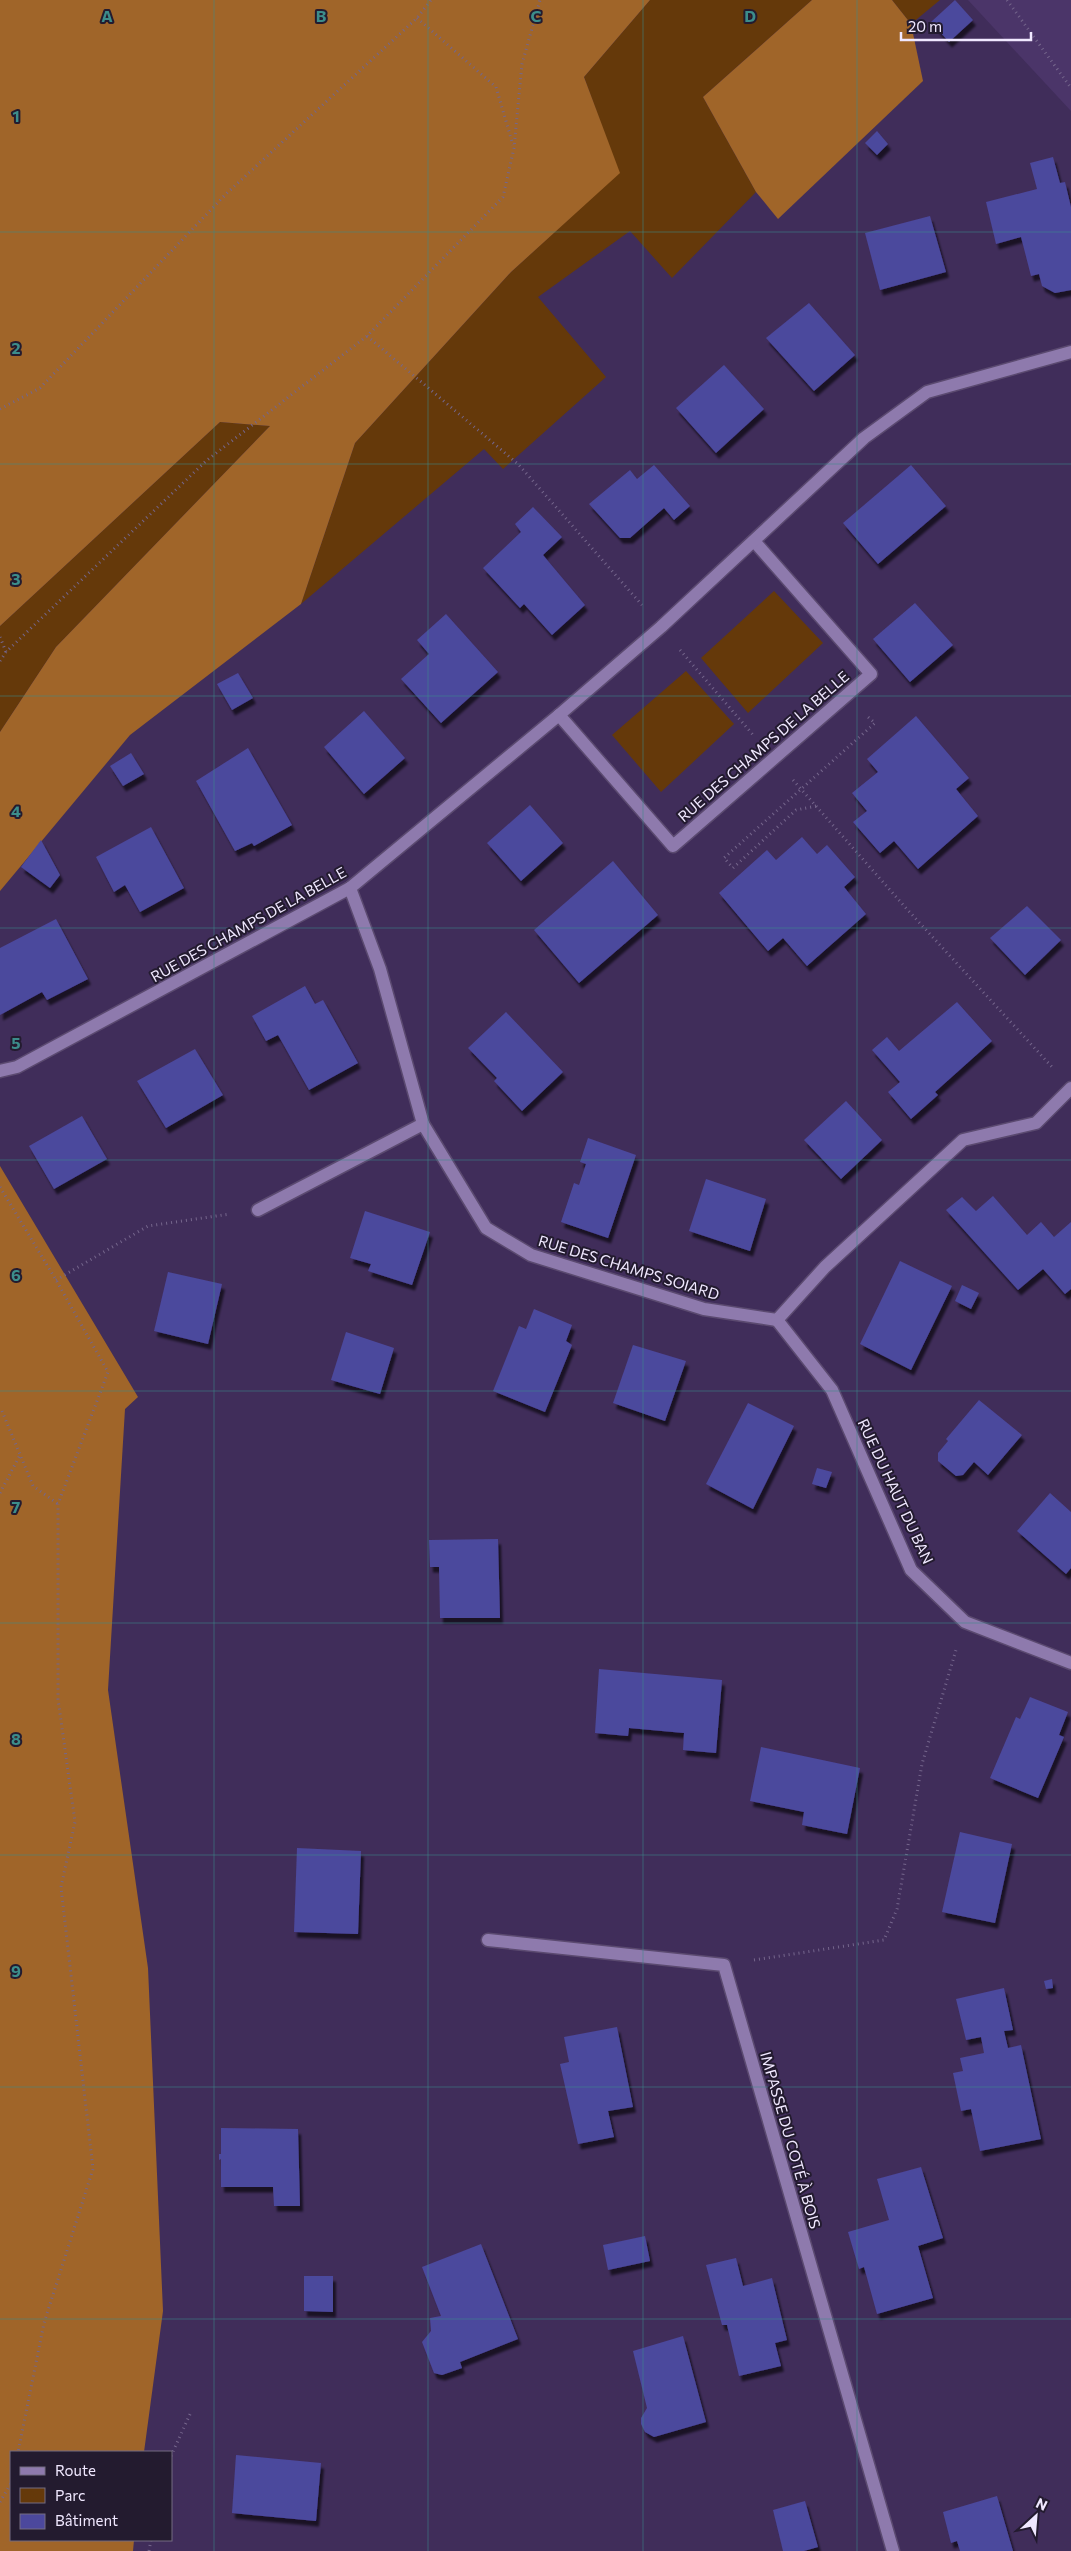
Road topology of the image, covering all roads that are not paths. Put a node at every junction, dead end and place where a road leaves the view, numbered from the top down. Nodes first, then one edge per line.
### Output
1 (1071, 352) edge
2 (754, 541) junction
3 (559, 715) junction
4 (350, 888) junction
5 (0, 1071) edge
6 (1071, 1088) edge
7 (423, 1124) junction
8 (258, 1210) road end
9 (778, 1320) junction
10 (1071, 1663) edge
11 (488, 1940) dead end
12 (893, 2551) edge

1 - 2 street, RUE DES CHAMPS DE LA BELLE
2 - 3 street, RUE DES CHAMPS DE LA BELLE
2 - 3 street, RUE DES CHAMPS DE LA BELLE
3 - 4 street, RUE DES CHAMPS DE LA BELLE
4 - 5 street, RUE DES CHAMPS DE LA BELLE
4 - 7 street, RUE DES CHAMPS SOIARD
6 - 9 street
7 - 8 street
7 - 9 street, RUE DES CHAMPS SOIARD
9 - 10 street, RUE DU HAUT DU BAN
11 - 12 street, IMPASSE DU COTÉ À BOIS

